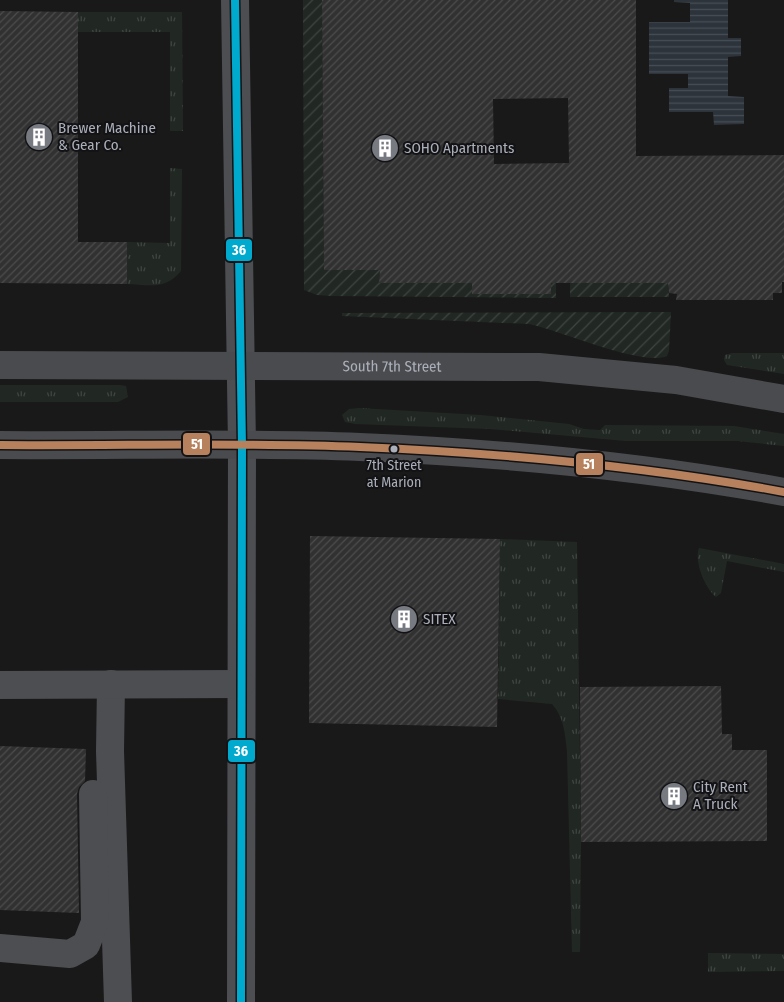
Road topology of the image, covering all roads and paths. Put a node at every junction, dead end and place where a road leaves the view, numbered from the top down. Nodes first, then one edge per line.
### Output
1 (235, 0) edge
2 (0, 365) edge
3 (242, 367) junction
4 (784, 399) edge
5 (0, 445) edge
6 (242, 446) junction
7 (784, 492) edge
8 (112, 684) junction
9 (241, 684) junction
10 (0, 685) edge
11 (110, 751) junction
12 (0, 948) edge
13 (118, 1002) edge
14 (241, 1002) edge

1 - 3 street
2 - 3 main road, South 7th Street
3 - 4 main road, South 7th Street
3 - 6 street
5 - 6 main road
6 - 7 main road
6 - 9 street
8 - 9 street
8 - 10 street
8 - 11 street
9 - 14 street
11 - 12 street
11 - 13 street

